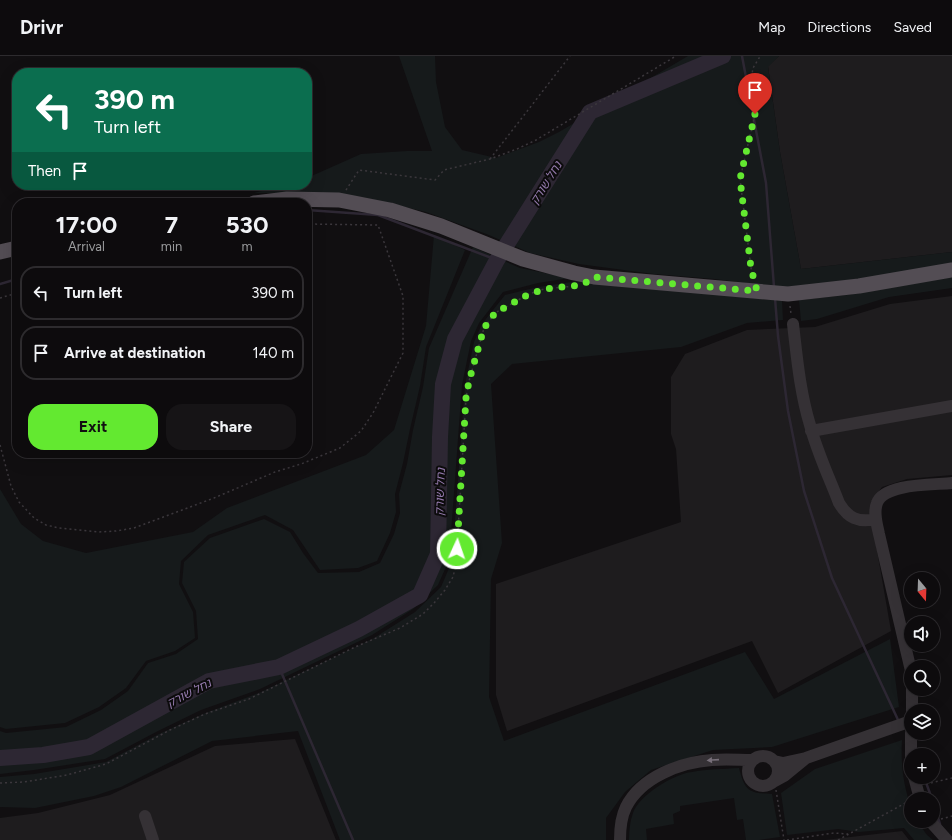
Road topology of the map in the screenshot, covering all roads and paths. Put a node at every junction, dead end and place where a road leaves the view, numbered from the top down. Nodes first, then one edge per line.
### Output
1 (570, 56) edge
2 (676, 56) edge
3 (762, 56) edge
4 (490, 159) junction
5 (312, 199) edge
6 (339, 200) junction
7 (312, 224) edge
8 (12, 249) edge
9 (0, 252) edge
10 (952, 270) edge
11 (594, 277) junction
12 (757, 291) junction
13 (12, 294) edge
14 (788, 294) junction
15 (0, 298) edge
16 (793, 324) joint
17 (952, 406) edge
18 (811, 430) junction
19 (0, 446) edge
20 (952, 483) edge
21 (876, 519) junction
22 (908, 660) edge
23 (904, 723) edge
24 (806, 758) junction
25 (752, 760) junction
26 (774, 761) junction
27 (952, 778) edge
28 (940, 779) edge
29 (0, 783) edge
30 (772, 783) junction
31 (904, 804) edge
32 (145, 816) dead end
33 (936, 828) edge
34 (850, 834) junction
35 (153, 840) edge
36 (620, 840) edge
37 (784, 840) edge
38 (787, 840) edge
39 (838, 840) edge
40 (947, 840) edge

1 - 4 path
2 - 4 path
3 - 12 path
4 - 6 path
5 - 6 main road
6 - 11 main road
7 - 19 path
8 - 9 main road
10 - 14 main road
11 - 12 main road
11 - 29 path
12 - 14 main road
13 - 15 path
14 - 16 path
16 - 18 street
17 - 18 street
18 - 21 street
20 - 21 street
21 - 22 street
23 - 24 street
24 - 26 street
24 - 30 street
25 - 26 street
25 - 30 street
25 -> 36 street
26 - 30 street
27 - 28 path
30 - 37 path
31 - 34 path
32 - 35 street
33 - 40 street
34 - 38 path
34 - 39 path

